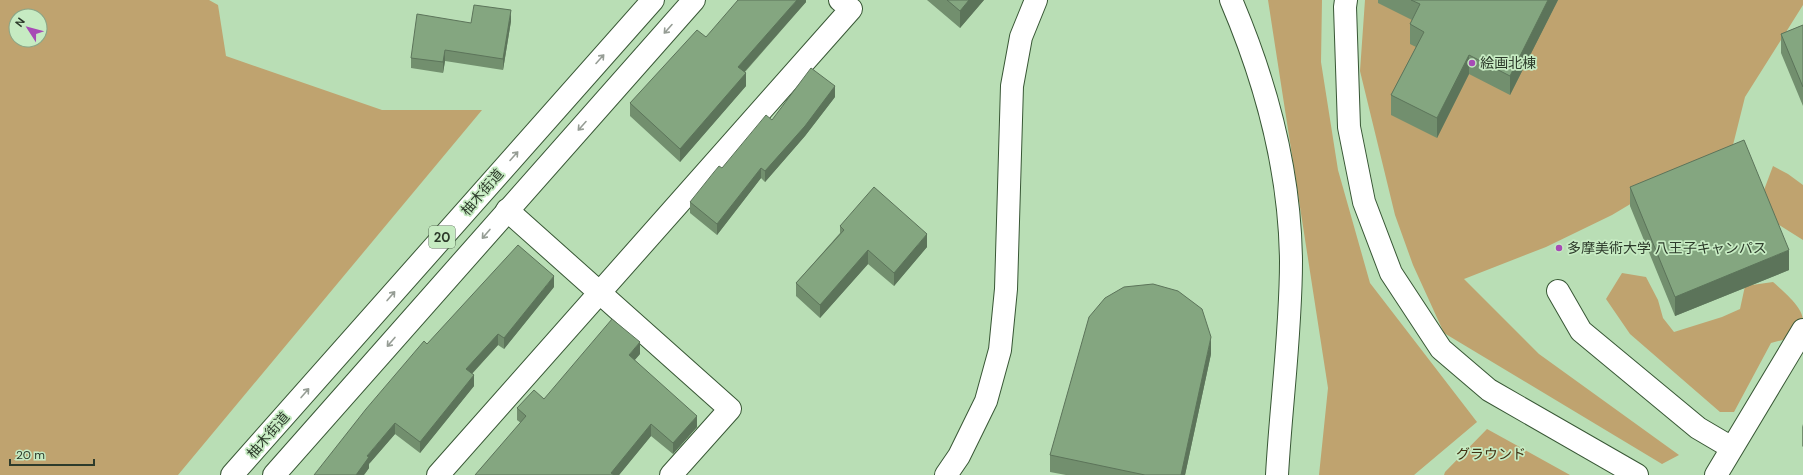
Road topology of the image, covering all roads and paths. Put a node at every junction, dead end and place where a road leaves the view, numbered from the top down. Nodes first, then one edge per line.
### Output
1 (653, 0) edge
2 (694, 0) edge
3 (840, 0) edge
4 (1036, 0) edge
5 (1231, 0) edge
6 (1346, 0) edge
7 (507, 210) junction
8 (600, 291) junction
9 (1558, 291) dead end
10 (1803, 330) edge
11 (1732, 448) junction
12 (232, 475) edge
13 (274, 475) edge
14 (438, 475) edge
15 (671, 475) edge
16 (946, 475) edge
17 (1277, 475) edge
18 (1637, 475) edge
19 (1716, 475) edge

12 -> 1 street, 柚木街道 / 20
2 -> 7 street, 20
3 - 8 street
4 - 16 street
5 - 17 street
6 - 18 street
7 - 8 street
7 -> 13 street, 20
8 - 14 street
8 - 15 street
9 - 11 street
10 - 11 street
11 - 19 street

